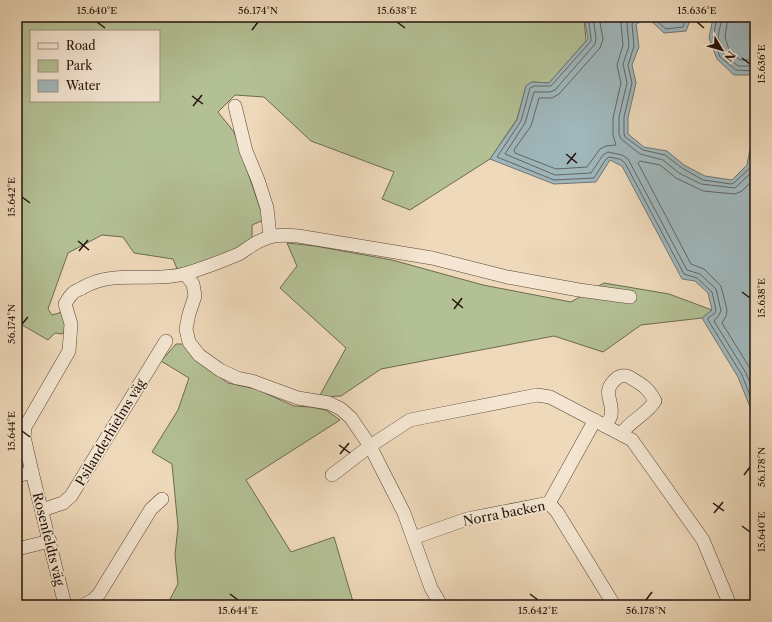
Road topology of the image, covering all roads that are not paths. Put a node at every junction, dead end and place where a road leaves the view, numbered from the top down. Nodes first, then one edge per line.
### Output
1 (235, 106) dead end
2 (270, 236) junction
3 (185, 274) junction
4 (630, 297) dead end
5 (166, 341) dead end
6 (600, 423) junction
7 (621, 434) junction
8 (370, 446) junction
9 (32, 472) junction
10 (332, 474) dead end
11 (17, 476) edge
12 (162, 499) dead end
13 (549, 503) junction
14 (42, 510) junction
15 (413, 538) junction
16 (50, 541) junction
17 (17, 549) edge
18 (65, 605) edge
19 (84, 605) edge
20 (442, 605) edge
21 (614, 605) edge
22 (730, 605) edge

1 - 2 street
2 - 3 street, Rosenfeldts väg
2 - 4 street
3 - 8 street
3 - 9 street, Rosenfeldts väg
5 - 14 street, Psilanderhielms väg
6 - 7 street
6 - 7 street
6 - 8 street
6 - 13 street
7 - 22 street
8 - 10 street
8 - 15 street
9 - 11 street
9 - 14 street, Rosenfeldts väg
12 - 19 street
13 - 15 street, Norra backen
13 - 21 street, Norra backen
14 - 16 street, Rosenfeldts väg
15 - 20 street
16 - 17 street
16 - 18 street, Rosenfeldts väg

